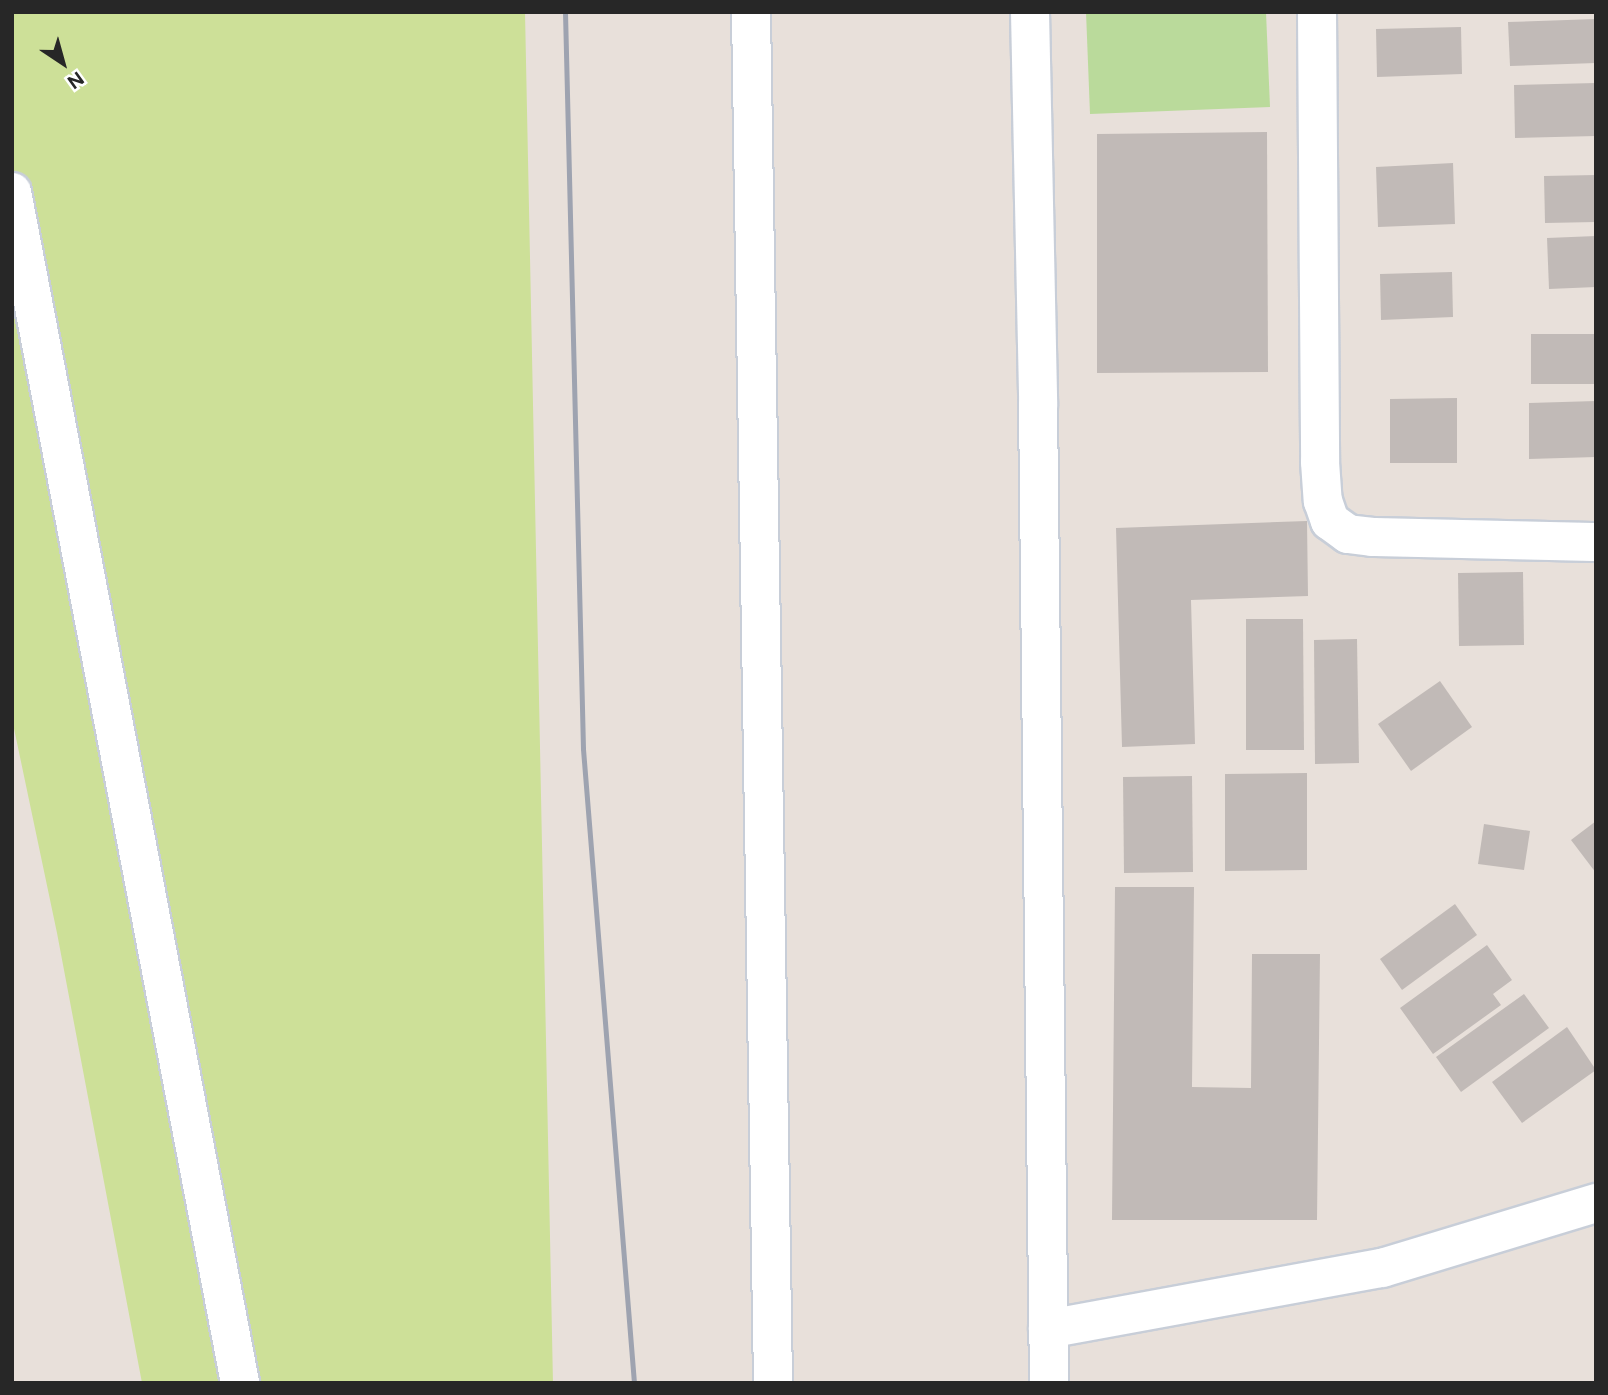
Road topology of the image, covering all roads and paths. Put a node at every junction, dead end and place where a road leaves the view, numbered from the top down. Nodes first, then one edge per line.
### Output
1 (751, 12) edge
2 (1030, 12) edge
3 (1317, 12) edge
4 (12, 192) edge
5 (1596, 542) edge
6 (1596, 1203) edge
7 (1048, 1329) junction
8 (240, 1383) edge
9 (774, 1383) edge
10 (1049, 1383) edge

1 - 9 street
2 - 7 street
3 - 5 street
4 - 8 street
6 - 7 street
7 - 10 street

